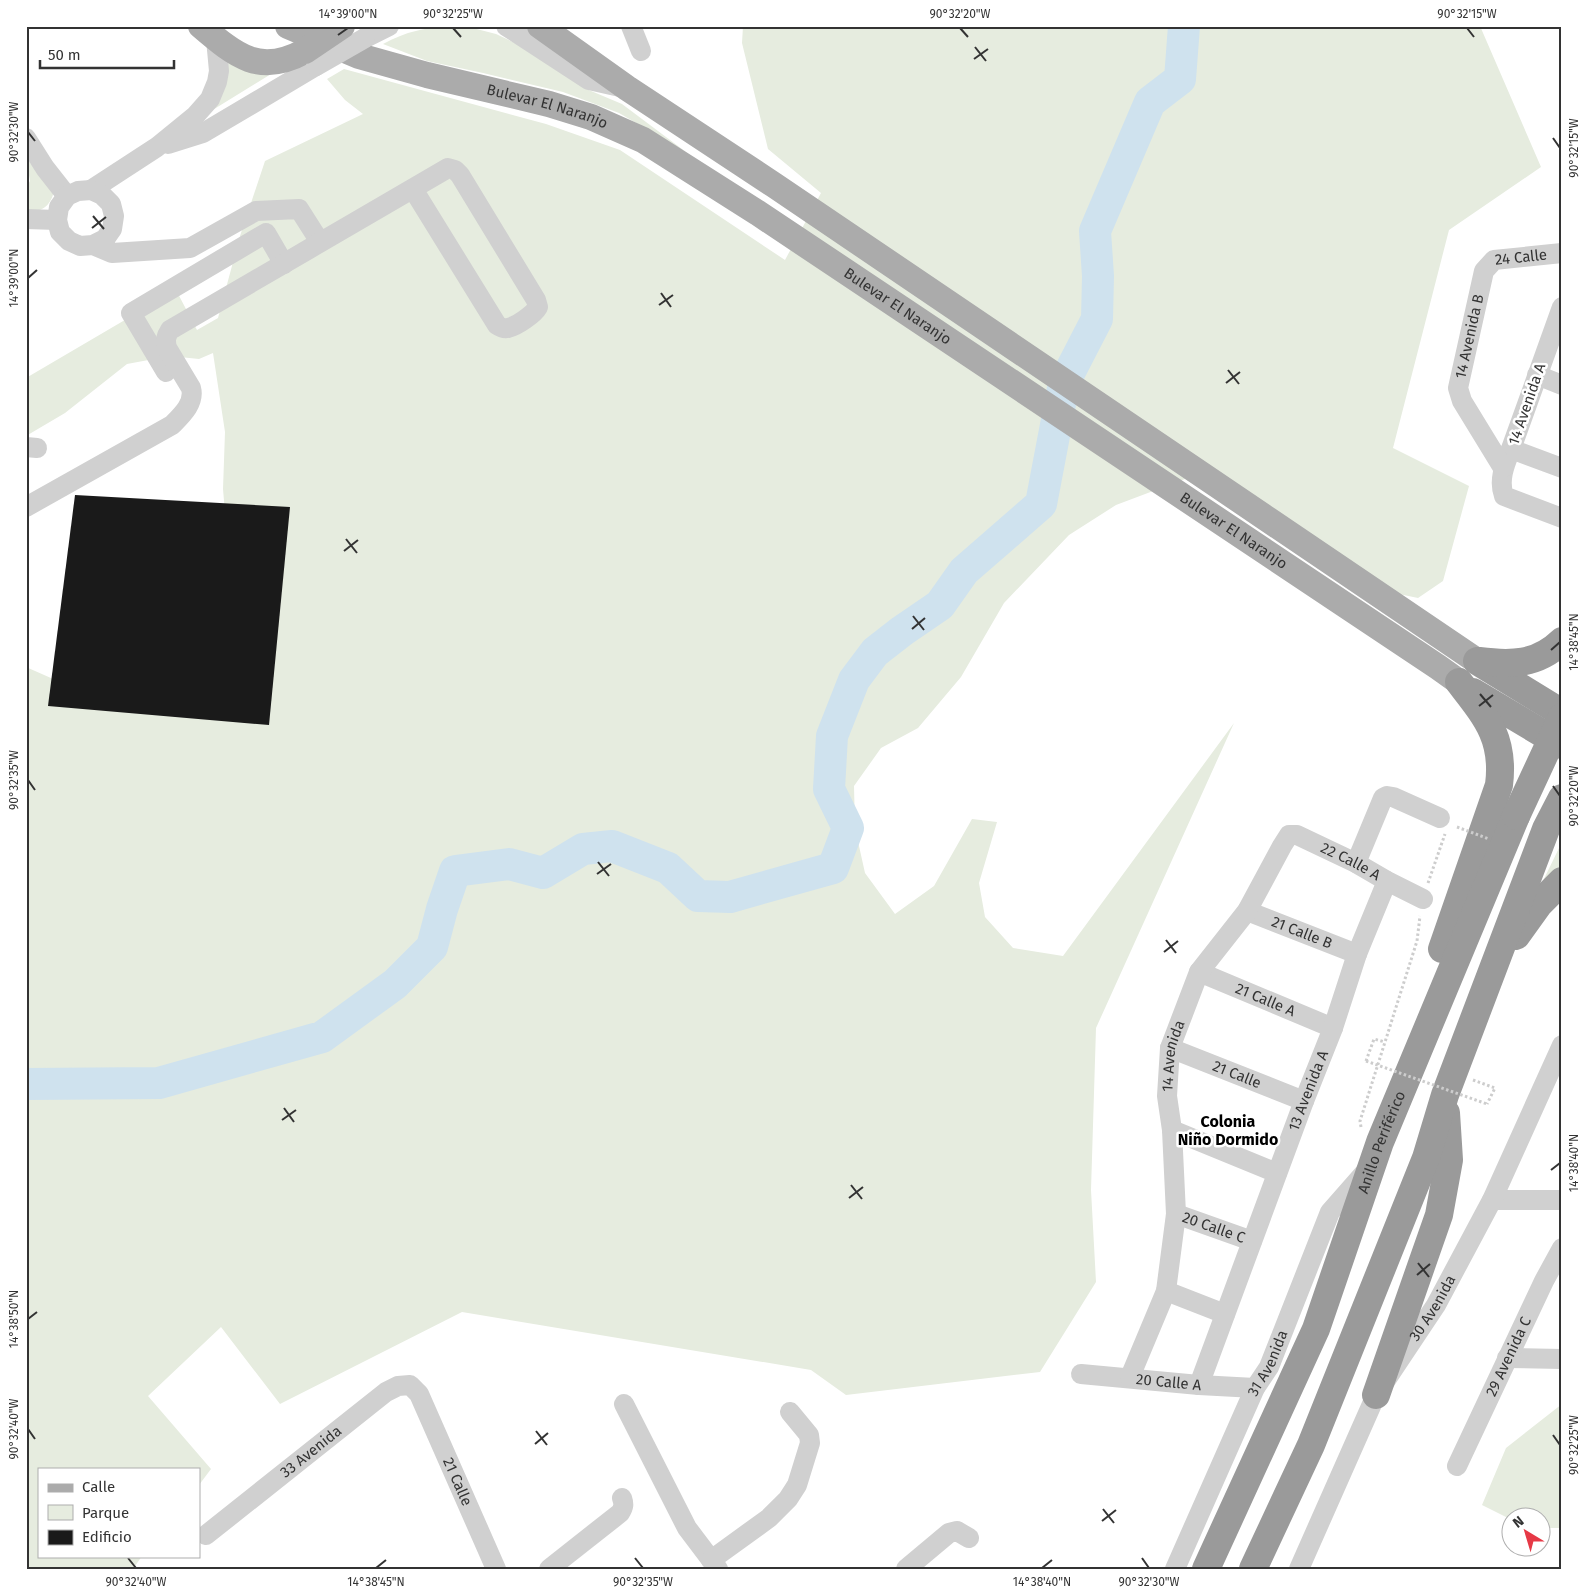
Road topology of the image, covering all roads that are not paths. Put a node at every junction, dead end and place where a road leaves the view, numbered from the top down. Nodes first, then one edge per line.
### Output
1 (288, 26) edge
2 (342, 26) edge
3 (389, 26) edge
4 (506, 26) edge
5 (540, 26) edge
6 (631, 26) edge
7 (208, 32) edge
8 (641, 51) dead end
9 (311, 58) junction
10 (627, 88) junction
11 (26, 138) edge
12 (157, 148) junction
13 (413, 189) junction
14 (90, 190) junction
15 (67, 196) junction
16 (26, 219) edge
17 (57, 220) junction
18 (320, 242) junction
19 (93, 245) junction
20 (1562, 253) edge
21 (284, 264) junction
22 (1484, 271) joint
23 (1562, 307) edge
24 (1537, 375) junction
25 (1562, 385) edge
26 (188, 408) junction
27 (1511, 449) junction
28 (1503, 468) junction
29 (1562, 468) edge
30 (26, 507) edge
31 (1562, 518) edge
32 (1562, 642) edge
33 (1477, 661) junction
34 (1449, 674) junction
35 (1562, 713) edge
36 (1562, 718) edge
37 (1562, 745) edge
38 (1562, 798) edge
39 (1448, 824) road end
40 (1282, 846) joint
41 (1356, 863) junction
42 (1387, 881) junction
43 (1562, 881) edge
44 (1423, 899) road end
45 (1247, 911) junction
46 (1357, 954) junction
47 (1494, 966) junction
48 (1199, 972) junction
49 (1333, 1028) junction
50 (1562, 1045) edge
51 (1170, 1048) junction
52 (1409, 1072) junction
53 (1445, 1094) junction
54 (1304, 1101) junction
55 (1172, 1130) junction
56 (1372, 1164) junction
57 (1277, 1173) junction
58 (1492, 1200) junction
59 (1562, 1200) edge
60 (1176, 1214) junction
61 (1252, 1241) junction
62 (1562, 1248) edge
63 (1553, 1281) edge
64 (1166, 1291) junction
65 (1224, 1314) junction
66 (1507, 1358) junction
67 (1562, 1359) edge
68 (1081, 1374) dead end
69 (1130, 1377) junction
70 (1199, 1385) junction
71 (1255, 1388) junction
72 (419, 1394) joint
73 (1376, 1395) junction
74 (624, 1404) dead end
75 (790, 1412) dead end
76 (1457, 1466) dead end
77 (622, 1498) dead end
78 (206, 1535) dead end
79 (969, 1538) dead end
80 (714, 1564) edge
81 (496, 1569) edge
82 (550, 1569) edge
83 (906, 1569) edge
84 (1175, 1569) edge
85 (1206, 1569) edge
86 (1253, 1569) edge
87 (1299, 1569) edge

1 - 34 main road, Bulevar El Naranjo
2 - 9 main road, bridge
3 - 9 street, bridge
4 - 10 street
5 - 10 main road, Bulevar El Naranjo
6 - 8 street
7 - 9 main road
7 - 12 street
9 - 12 street
10 - 33 main road, Bulevar El Naranjo
11 - 15 street
12 - 14 street
13 - 13 street
13 - 18 street
14 - 15 street
14 - 19 street
15 - 17 street
16 - 17 street
17 - 19 street
18 - 19 street
18 - 21 street
20 - 22 street, 24 Calle
21 - 26 street
21 - 26 street
22 - 28 street, 14 Avenida B
23 - 24 street, 14 Avenida A
24 - 25 street
24 - 27 street, 14 Avenida A
26 - 30 street
27 - 28 street, 14 Avenida A
27 - 29 street
28 - 31 street, 14 Avenida A
32 - 33 highway
33 - 35 highway
34 - 37 highway
34 - 52 highway
36 - 52 highway, Anillo Periférico, bridge
38 - 47 highway
39 - 41 street
40 - 41 street, 22 Calle A
40 - 45 street, 14 Avenida
41 - 42 street, 22 Calle A
42 - 44 street, 22 Calle A
42 - 46 street, 13 Avenida A
43 - 47 highway
45 - 46 street, 21 Calle B
45 - 48 street, 14 Avenida
46 - 49 street, 13 Avenida A
47 - 53 highway
48 - 49 street, 21 Calle A
48 - 51 street, 14 Avenida
49 - 54 street, 13 Avenida A
50 - 58 street, 30 Avenida
51 - 54 street, 21 Calle
51 - 55 street, 14 Avenida
52 - 56 highway, Anillo Periférico
53 - 73 highway
53 - 86 highway
54 - 57 street, 13 Avenida A
55 - 57 street
55 - 60 street, 14 Avenida
56 - 71 street, 31 Avenida
56 - 85 highway, Anillo Periférico
57 - 61 street, 13 Avenida A
58 - 59 street
58 - 73 street, 30 Avenida
60 - 61 street, 20 Calle C
60 - 64 street, 14 Avenida
61 - 65 street, 13 Avenida A
62 - 63 street, 29 Avenida C
63 - 66 street, 29 Avenida C
64 - 65 street
64 - 69 street, 14 Avenida
65 - 70 street, 13 Avenida A
66 - 67 street
66 - 76 street, 29 Avenida C
68 - 69 street, 20 Calle A
69 - 70 street, 20 Calle A
70 - 71 street, 20 Calle A
71 - 84 street, 31 Avenida
72 - 78 street, 33 Avenida
72 - 81 street, 21 Calle
73 - 87 street, 30 Avenida
74 - 80 street
75 - 80 street
77 - 82 street
79 - 83 street

